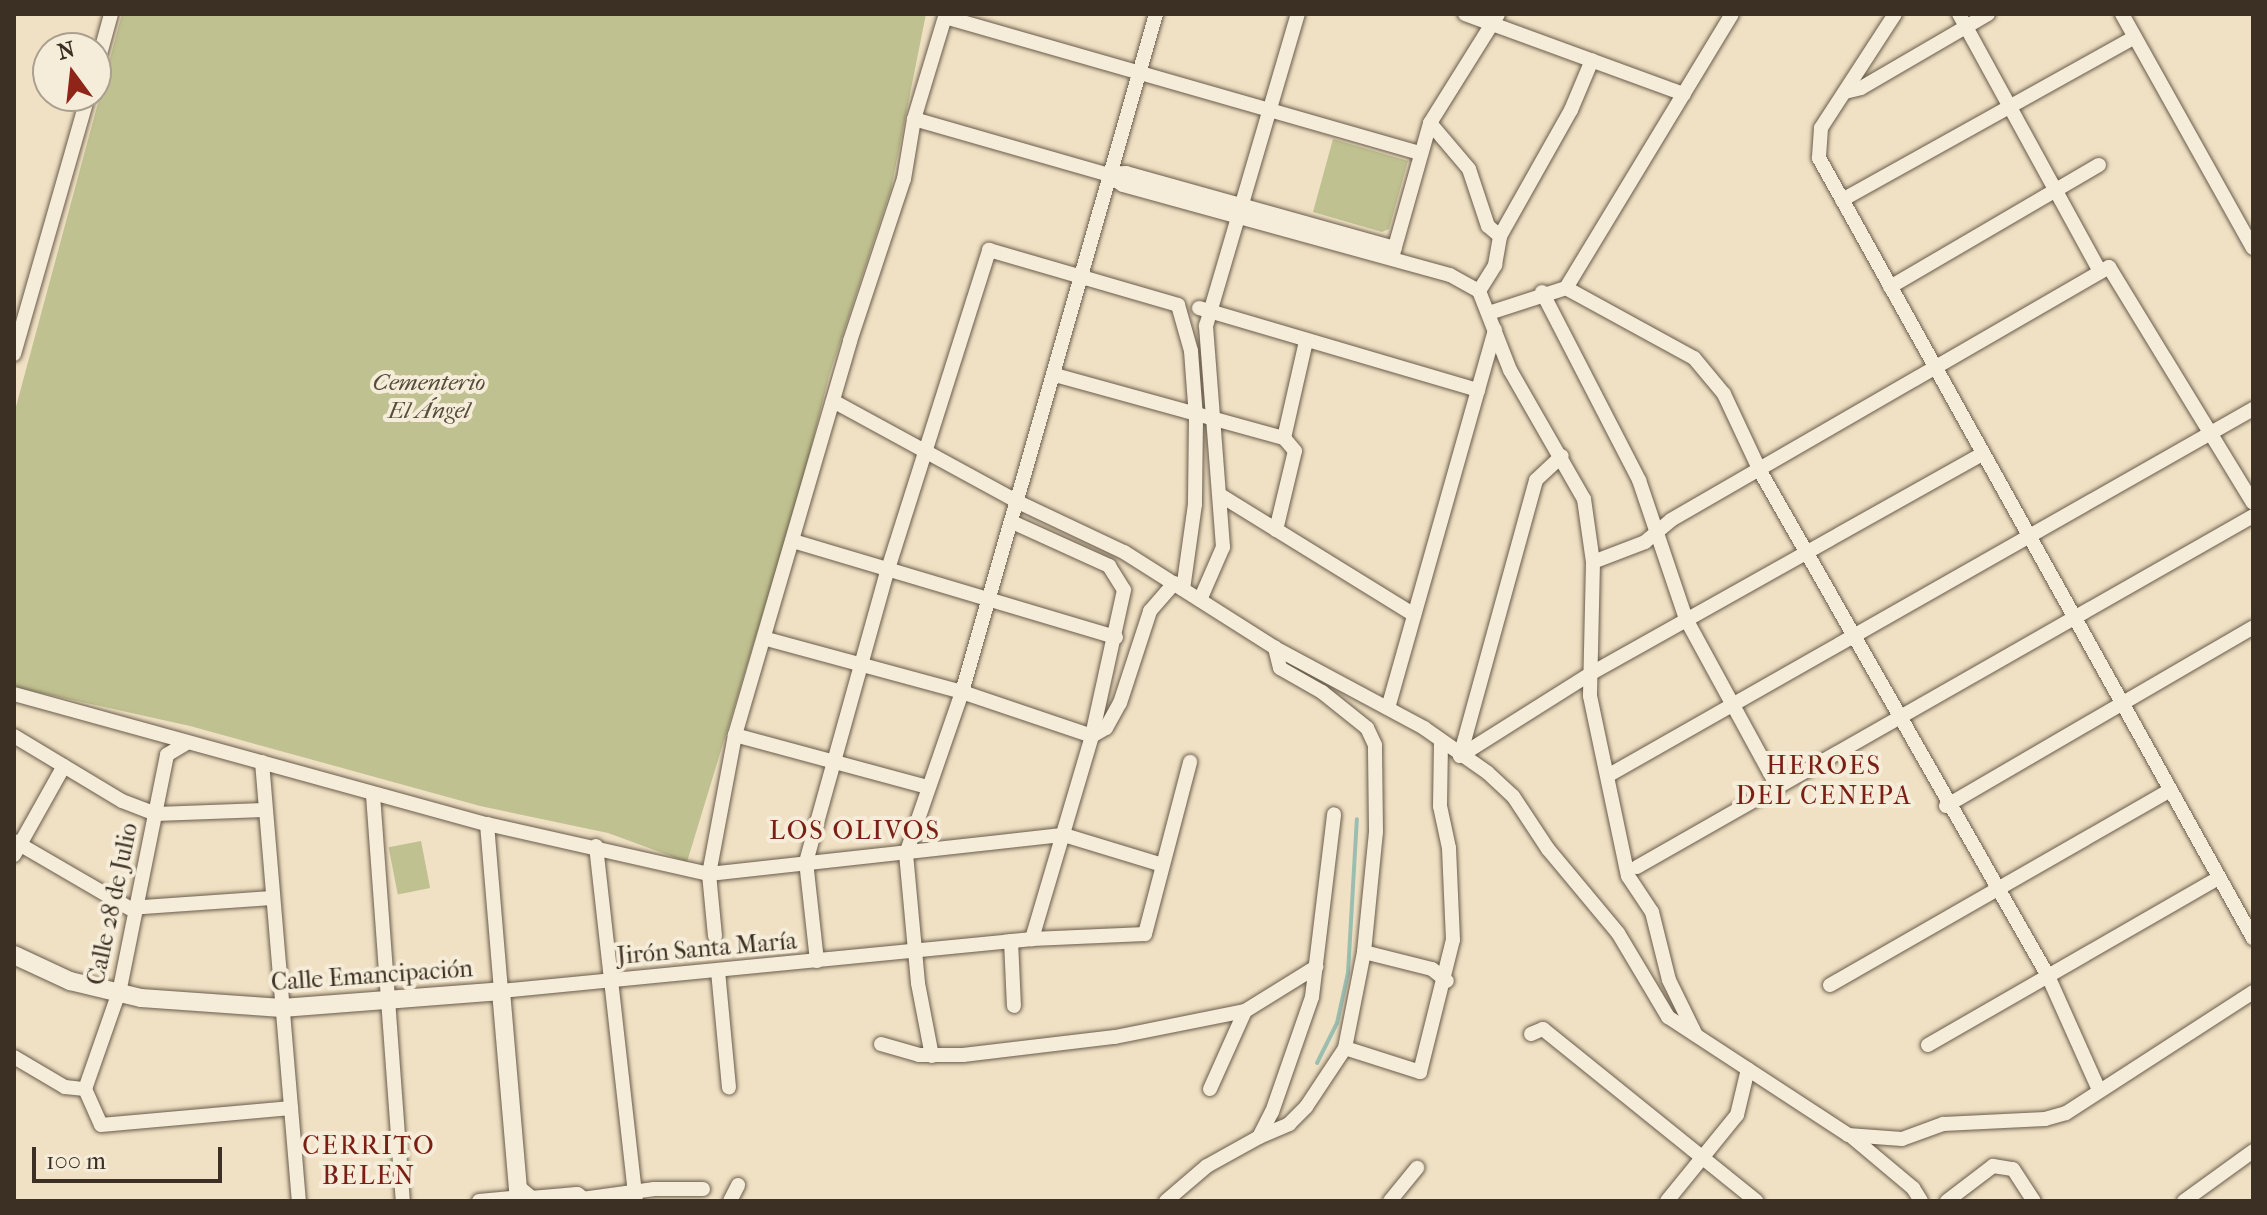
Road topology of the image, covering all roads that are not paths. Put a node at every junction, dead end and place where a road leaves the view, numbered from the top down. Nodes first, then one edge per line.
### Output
1 (1156, 14) edge
2 (1465, 14) edge
3 (1732, 14) edge
4 (1895, 14) edge
5 (1988, 14) edge
6 (2122, 14) edge
7 (1295, 15) edge
8 (945, 16) edge
9 (1496, 19) edge
10 (1962, 20) edge
11 (2135, 37) junction
12 (1592, 60) junction
13 (1140, 71) junction
14 (1845, 92) junction
15 (1684, 94) junction
16 (2009, 106) junction
17 (83, 112) edge
18 (1273, 112) junction
19 (914, 119) junction
20 (1430, 123) junction
21 (1418, 153) junction
22 (2099, 165) dead end
23 (1106, 174) junction
24 (2056, 191) junction
25 (1842, 200) junction
26 (1241, 211) junction
27 (1500, 236) junction
28 (2253, 248) edge
29 (1393, 255) junction
30 (2100, 272) junction
31 (1078, 276) junction
32 (1890, 287) junction
33 (1566, 288) junction
34 (1479, 291) junction
35 (1542, 292) junction
36 (1205, 310) junction
37 (1489, 313) junction
38 (1495, 330) junction
39 (1306, 341) junction
40 (14, 354) edge
41 (1935, 369) junction
42 (1055, 375) junction
43 (1478, 390) junction
44 (833, 401) junction
45 (2253, 409) edge
46 (1198, 418) junction
47 (1215, 423) junction
48 (2210, 433) junction
49 (1284, 438) junction
50 (928, 450) junction
51 (1982, 454) junction
52 (1562, 456) junction
53 (1760, 471) junction
54 (1220, 495) junction
55 (1018, 502) junction
56 (2253, 503) edge
57 (2253, 516) edge
58 (1012, 522) junction
59 (1276, 530) junction
60 (1657, 531) junction
61 (2028, 537) junction
62 (793, 541) junction
63 (1808, 550) junction
64 (1593, 562) junction
65 (888, 569) junction
66 (1179, 586) junction
67 (988, 599) junction
68 (1198, 599) junction
69 (1413, 614) junction
70 (2073, 618) junction
71 (1686, 619) junction
72 (2253, 627) edge
73 (1853, 636) junction
74 (1116, 637) junction
75 (767, 639) junction
76 (1275, 648) junction
77 (860, 666) junction
78 (1590, 674) junction
79 (962, 692) junction
80 (14, 694) edge
81 (2120, 704) junction
82 (1733, 705) junction
83 (1388, 708) junction
84 (1899, 720) junction
85 (735, 735) junction
86 (14, 736) edge
87 (1092, 736) junction
88 (1441, 741) junction
89 (185, 744) junction
90 (1460, 756) junction
91 (832, 761) junction
92 (262, 762) junction
93 (1190, 762) dead end
94 (64, 766) junction
95 (1609, 775) junction
96 (928, 787) junction
97 (1778, 788) junction
98 (2169, 791) junction
99 (373, 795) junction
100 (1946, 806) junction
101 (264, 810) junction
102 (156, 814) junction
103 (1334, 814) dead end
104 (487, 824) junction
105 (1064, 835) junction
106 (596, 846) junction
107 (16, 847) edge
108 (906, 854) junction
109 (806, 862) junction
110 (1163, 865) junction
111 (1637, 867) dead end
112 (709, 874) junction
113 (2218, 878) junction
114 (1998, 894) junction
115 (272, 898) junction
116 (138, 905) junction
117 (715, 936) dead end
118 (2253, 938) edge
119 (1032, 939) junction
120 (1011, 941) junction
121 (916, 950) junction
122 (1364, 952) junction
123 (14, 955) edge
124 (817, 961) junction
125 (1316, 967) junction
126 (718, 971) junction
127 (2048, 976) junction
128 (609, 980) junction
129 (1447, 981) junction
130 (1830, 985) dead end
131 (501, 991) junction
132 (119, 992) junction
133 (2252, 995) edge
134 (389, 1000) junction
135 (1014, 1006) dead end
136 (282, 1008) junction
137 (1245, 1011) junction
138 (1531, 1034) dead end
139 (1698, 1039) junction
140 (881, 1044) dead end
141 (1928, 1045) dead end
142 (1345, 1048) junction
143 (932, 1056) junction
144 (14, 1057) edge
145 (1748, 1069) junction
146 (729, 1087) dead end
147 (85, 1089) junction
148 (1210, 1089) dead end
149 (2099, 1090) junction
150 (291, 1108) junction
151 (1848, 1135) junction
152 (1259, 1137) junction
153 (2253, 1151) edge
154 (1700, 1159) junction
155 (1417, 1168) dead end
156 (738, 1185) dead end
157 (703, 1189) dead end
158 (636, 1196) edge
159 (522, 1199) edge
160 (583, 1200) edge
161 (299, 1201) edge
162 (403, 1201) edge
163 (479, 1201) edge
164 (730, 1201) edge
165 (1166, 1201) edge
166 (1390, 1201) edge
167 (1667, 1201) edge
168 (1756, 1201) edge
169 (1921, 1201) edge
170 (1947, 1201) edge
171 (2034, 1201) edge
172 (2184, 1201) edge

1 - 13 street
2 - 9 street
3 - 15 street
4 - 14 street
5 - 10 street
6 - 11 street
7 - 18 street
8 - 13 street
8 - 19 street
9 - 12 street
9 - 20 street
10 - 14 street
10 - 16 street
11 - 16 street
11 - 28 street
12 - 15 street
12 - 27 street
13 - 18 street
13 - 23 street
14 - 25 street
15 - 33 street
16 - 24 street
16 - 25 street
17 - 40 street
18 - 21 street
18 - 26 street
19 - 23 street
19 - 44 street
20 - 21 street
20 - 27 street
21 - 29 street
22 - 24 street
23 - 26 street
23 - 26 street
23 - 31 street
24 - 30 street
24 - 32 street
25 - 32 street
26 - 29 street
26 - 36 street
27 - 34 street
29 - 34 street
30 - 41 street
30 - 48 street
31 - 42 street
31 - 46 street
31 - 50 street
32 - 41 street
33 - 35 street
33 - 53 street
34 - 37 street
35 - 37 street
35 - 60 street
36 - 39 street
36 - 47 street
37 - 38 street
38 - 43 street
38 - 52 street
39 - 43 street
39 - 49 street
41 - 51 street
41 - 53 street
42 - 46 street
42 - 55 street
43 - 69 street
44 - 50 street
44 - 62 street
45 - 48 street
46 - 47 street
46 - 66 street
47 - 49 street
47 - 54 street
48 - 56 street
48 - 61 street
49 - 59 street
50 - 55 street
50 - 65 street
51 - 61 street
51 - 63 street
52 - 64 street
52 - 90 street
53 - 60 street
53 - 63 street
54 - 59 street
54 - 68 street
55 - 58 street
55 - 66 street
57 - 70 street
58 - 67 street
58 - 74 street
59 - 69 street
60 - 64 street
60 - 71 street
61 - 70 street
61 - 73 street
62 - 65 street
62 - 75 street
63 - 71 street
63 - 73 street
64 - 78 street
65 - 67 street
65 - 77 street
66 - 68 street
66 - 87 street
67 - 74 street
67 - 79 street
68 - 76 street
69 - 83 street
70 - 81 street
70 - 84 street
71 - 78 street
71 - 82 street
72 - 81 street
73 - 82 street
73 - 84 street
74 - 87 street
75 - 77 street
75 - 85 street
76 - 83 street
76 - 122 street
77 - 79 street
77 - 91 street
78 - 90 street
78 - 95 street
79 - 87 street
79 - 96 street
80 - 89 street
81 - 98 street
81 - 100 street
82 - 95 street
82 - 97 street
83 - 88 street
84 - 97 street
84 - 100 street
85 - 91 street
85 - 112 street
86 - 94 street
87 - 105 street
88 - 90 street
88 - 129 street
89 - 92 street
89 - 102 street, Calle 28 de Julio
90 - 139 street
91 - 96 street
91 - 109 street
92 - 99 street
92 - 101 street
93 - 110 street
94 - 102 street
94 - 107 street
95 - 139 street
96 - 108 street
97 - 111 street
98 - 113 street
98 - 114 street
99 - 104 street
99 - 134 street
100 - 114 street
101 - 102 street
101 - 115 street
102 - 116 street, Calle 28 de Julio
103 - 125 street
104 - 106 street
104 - 131 street
105 - 108 street
105 - 110 street
105 - 119 street
106 - 112 street
106 - 128 street
107 - 116 street
108 - 109 street
108 - 121 street
109 - 112 street
109 - 124 street
110 - 119 street, Jirón Santa María
112 - 117 street
113 - 118 street
113 - 127 street
114 - 127 street
114 - 130 street
115 - 116 street
115 - 136 street
116 - 132 street, Calle 28 de Julio
119 - 120 street, Jirón Santa María
120 - 121 street, Jirón Santa María
120 - 135 street
121 - 124 street, Jirón Santa María
121 - 143 street
122 - 129 street
122 - 142 street
123 - 132 street, Calle Emancipación
124 - 126 street, Jirón Santa María
125 - 137 street
125 - 152 street
126 - 128 street, Jirón Santa María
126 - 146 street
127 - 141 street
127 - 149 street
128 - 131 street, Jirón Santa María
128 - 158 street
129 - 142 street
131 - 134 street, Calle Emancipación
131 - 159 street
132 - 136 street, Calle Emancipación
132 - 147 street, Calle 28 de Julio
133 - 149 street
134 - 136 street, Calle Emancipación
134 - 162 street
136 - 150 street
137 - 143 street
137 - 148 street
138 - 154 street
139 - 145 street
140 - 143 street
142 - 152 street
144 - 147 street
145 - 151 street
145 - 154 street
147 - 150 street
149 - 151 street
150 - 161 street
151 - 169 street
152 - 165 street
153 - 172 street
154 - 167 street
154 - 168 street
155 - 166 street
156 - 164 street
157 - 158 street
158 - 160 street
159 - 160 street
159 - 163 street
170 - 171 street

